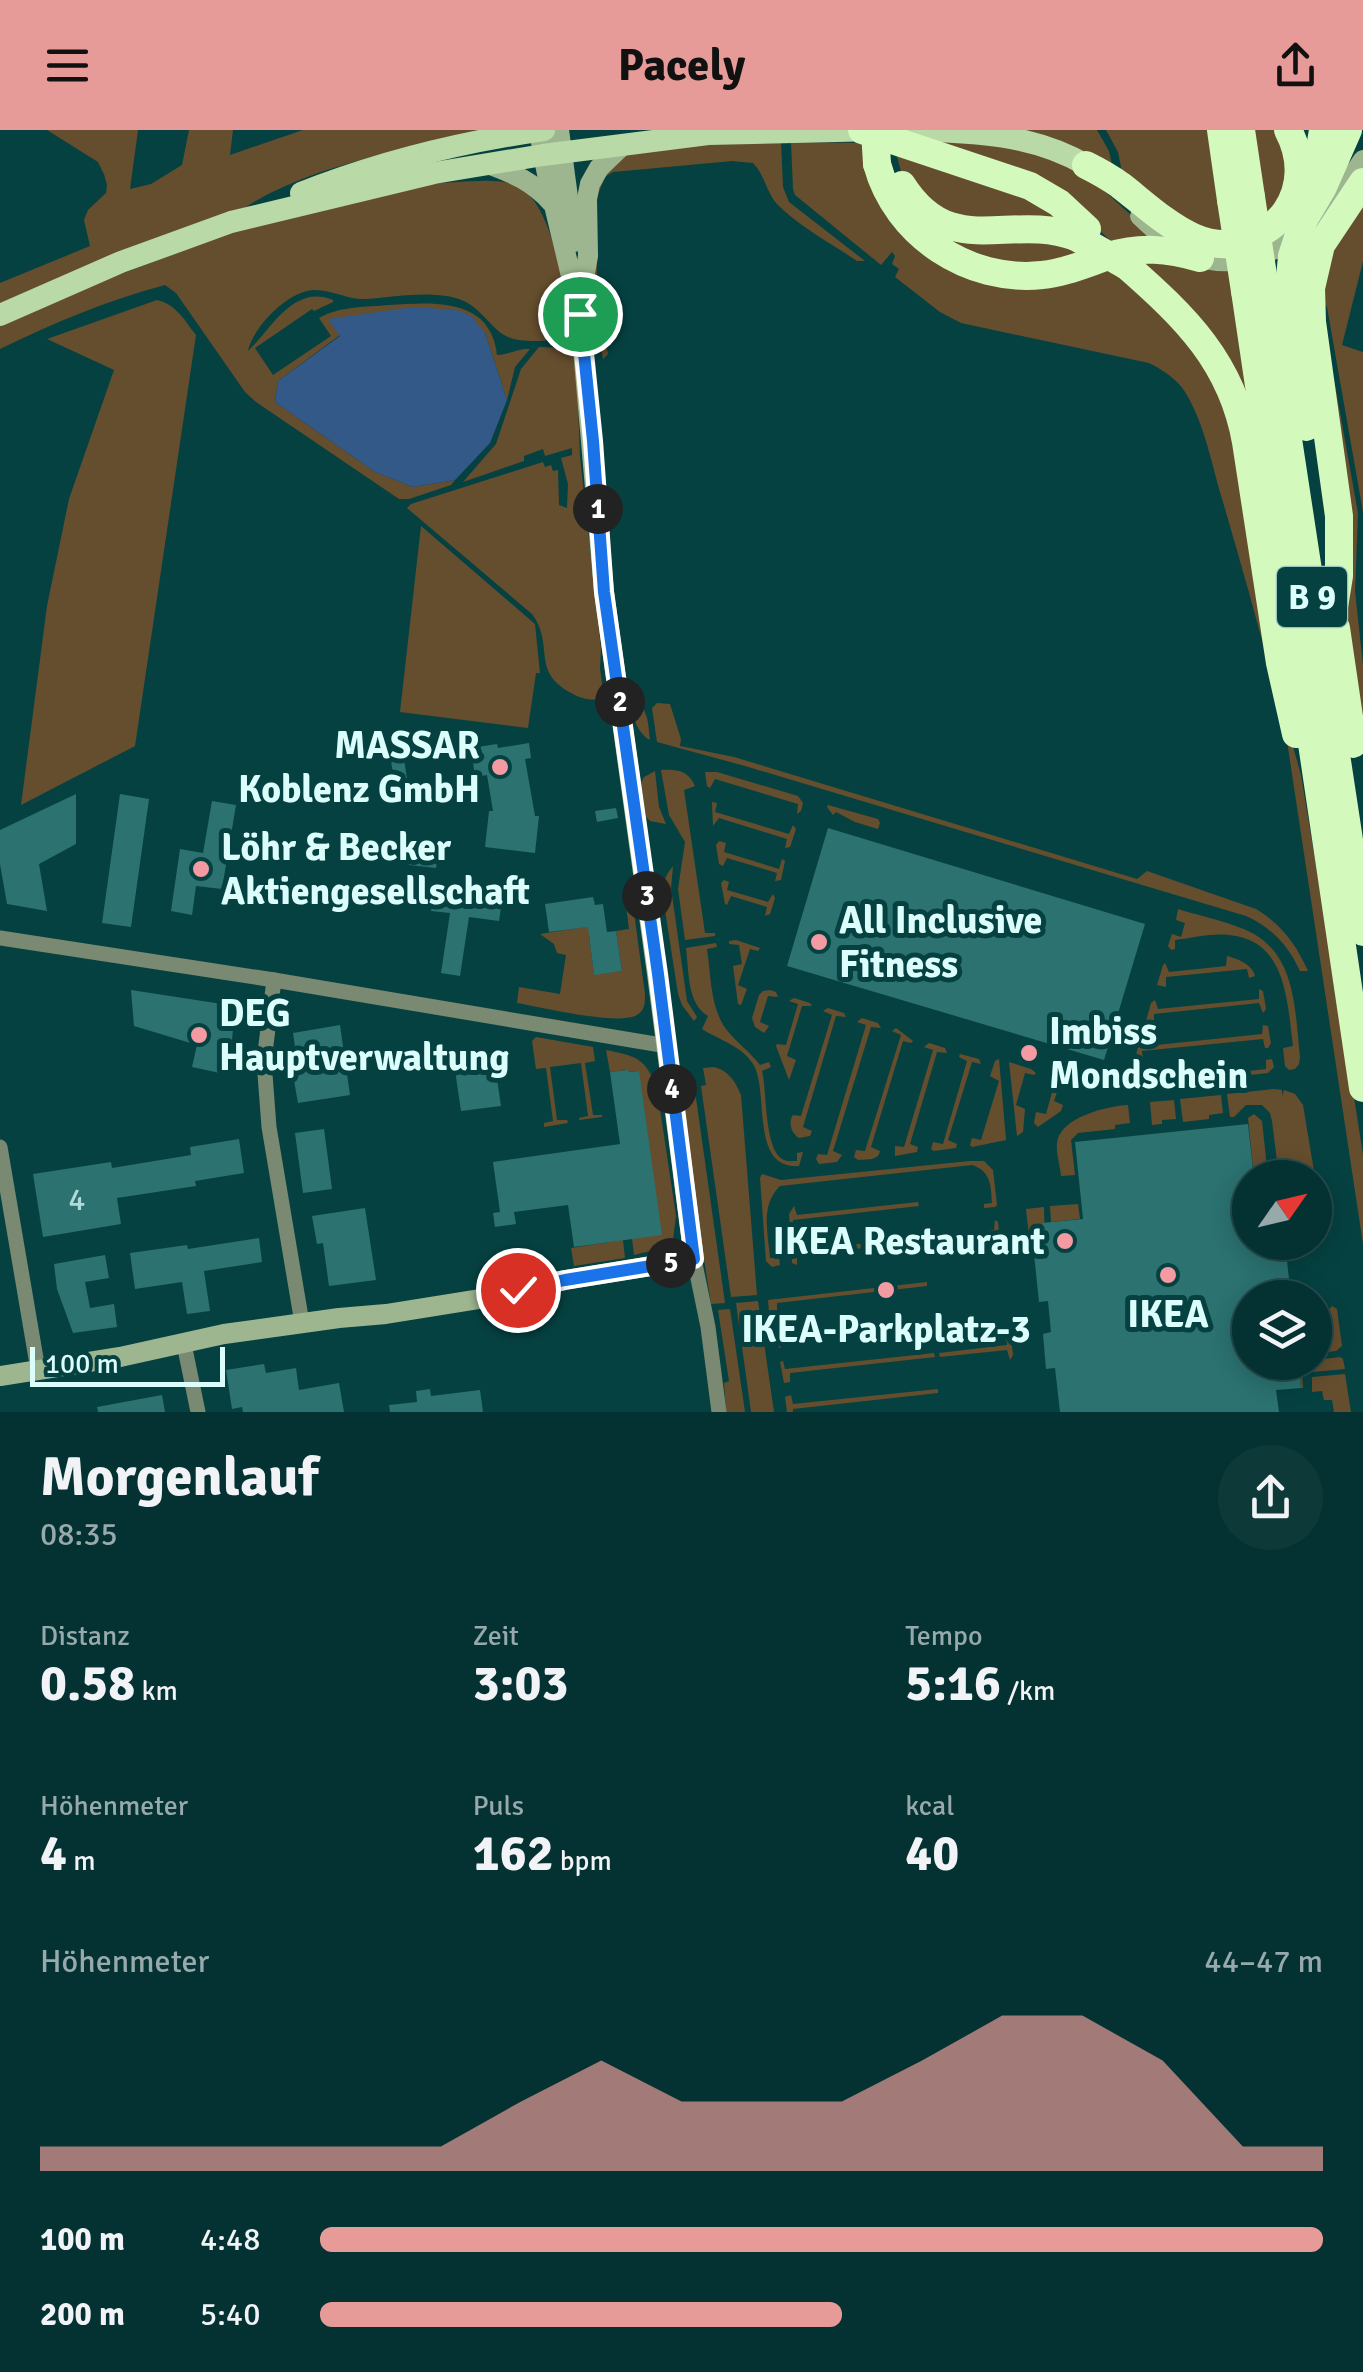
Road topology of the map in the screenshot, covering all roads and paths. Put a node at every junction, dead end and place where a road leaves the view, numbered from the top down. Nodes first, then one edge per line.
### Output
1 (541, 130) edge
2 (862, 130) edge
3 (875, 130) edge
4 (889, 130) edge
5 (898, 130) edge
6 (909, 130) edge
7 (1221, 130) edge
8 (1242, 130) edge
9 (1288, 130) edge
10 (1322, 130) edge
11 (1348, 130) edge
12 (500, 134) edge
13 (623, 145) junction
14 (555, 146) edge
15 (1363, 160) edge
16 (884, 162) junction
17 (488, 164) junction
18 (1086, 165) junction
19 (1363, 182) edge
20 (1242, 199) junction
21 (552, 204) junction
22 (248, 217) junction
23 (1304, 219) junction
24 (1082, 233) junction
25 (1200, 258) junction
26 (583, 284) junction
27 (1266, 290) junction
28 (0, 316) edge
29 (593, 441) junction
30 (1334, 613) junction
31 (1363, 819) edge
32 (1330, 856) junction
33 (1363, 874) edge
34 (1361, 919) edge
35 (0, 938) edge
36 (274, 980) junction
37 (666, 1046) junction
38 (1363, 1088) edge
39 (0, 1147) edge
40 (694, 1259) junction
41 (302, 1323) junction
42 (184, 1344) junction
43 (38, 1370) junction
44 (0, 1376) edge
45 (198, 1412) edge
46 (719, 1412) edge

1 - 12 main road
1 - 14 street
2 - 5 main road
2 - 13 main road
2 - 24 highway
3 - 16 highway, bridge
4 - 16 highway
6 - 18 main road
7 - 20 highway, B 9
8 - 20 highway, B 9
9 - 18 highway
10 - 23 highway
11 - 23 highway
12 - 22 main road
13 - 14 main road
13 - 26 street
14 - 17 main road
14 - 21 street
14 - 26 street
15 - 25 street
16 - 24 highway
16 - 25 highway
17 - 21 street
17 - 22 main road
18 - 25 street
19 - 30 highway
20 - 27 highway, B 9, bridge
21 - 29 street
22 - 28 main road
23 - 27 highway, bridge
24 - 32 highway, bridge
26 - 29 street
27 - 30 highway
27 - 32 highway, B 9
27 - 34 highway, B 9
29 - 37 street
30 - 31 highway
32 - 38 highway, B 9
33 - 34 highway
35 - 36 street
36 - 37 street
36 - 41 street
37 - 40 street
39 - 43 street
40 - 41 street
40 - 46 street
41 - 42 street
42 - 43 street
42 - 45 street
43 - 44 street

